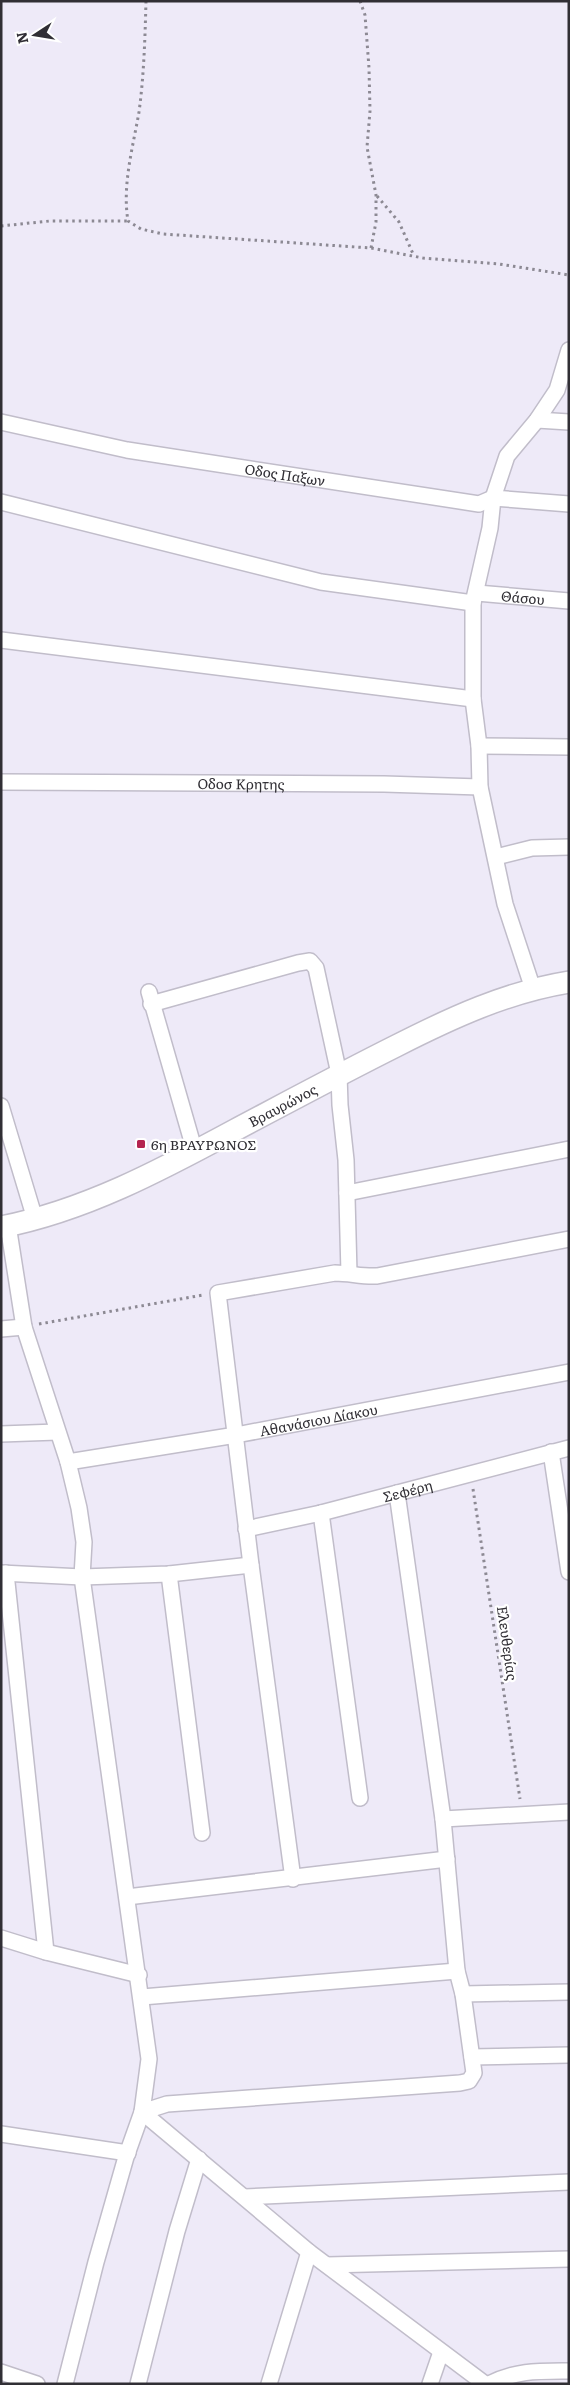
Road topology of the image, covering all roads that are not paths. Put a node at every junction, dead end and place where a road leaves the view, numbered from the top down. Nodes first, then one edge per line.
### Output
1 (569, 350) edge
2 (537, 420) junction
3 (1, 422) edge
4 (569, 422) edge
5 (493, 498) junction
6 (1, 502) edge
7 (569, 504) edge
8 (475, 598) junction
9 (569, 600) edge
10 (1, 640) edge
11 (473, 699) junction
12 (479, 746) junction
13 (569, 747) edge
14 (1, 782) edge
15 (480, 787) junction
16 (569, 847) edge
17 (496, 857) junction
18 (569, 982) edge
19 (533, 989) junction
20 (340, 1074) junction
21 (1, 1106) edge
22 (569, 1149) edge
23 (196, 1152) junction
24 (347, 1193) junction
25 (35, 1219) junction
26 (4, 1226) edge
27 (569, 1238) edge
28 (349, 1273) junction
29 (24, 1327) junction
30 (1, 1330) edge
31 (569, 1372) edge
32 (57, 1432) junction
33 (1, 1434) edge
34 (236, 1435) junction
35 (569, 1448) edge
36 (551, 1452) junction
37 (68, 1462) junction
38 (397, 1493) junction
39 (321, 1513) junction
40 (246, 1529) junction
41 (251, 1565) junction
42 (569, 1572) edge
43 (3, 1573) edge
44 (169, 1574) junction
45 (82, 1577) junction
46 (360, 1798) dead end
47 (569, 1812) edge
48 (443, 1819) junction
49 (202, 1833) dead end
50 (447, 1859) junction
51 (293, 1879) junction
52 (127, 1897) junction
53 (1, 1938) edge
54 (46, 1952) junction
55 (457, 1971) junction
56 (139, 1975) junction
57 (569, 1992) edge
58 (463, 1994) junction
59 (142, 1998) junction
60 (569, 2055) edge
61 (472, 2057) junction
62 (142, 2112) junction
63 (1, 2134) edge
64 (128, 2153) junction
65 (200, 2159) junction
66 (569, 2182) edge
67 (245, 2198) junction
68 (309, 2252) junction
69 (569, 2259) edge
70 (327, 2265) junction
71 (441, 2352) junction
72 (569, 2370) edge
73 (1, 2372) edge
74 (37, 2384) edge
75 (65, 2384) edge
76 (138, 2384) edge
77 (269, 2384) edge
78 (430, 2384) edge
79 (487, 2384) edge

1 - 2 street
2 - 4 street
2 - 5 street
3 - 5 street, Οδος Παξων
5 - 7 street, Οδος Παξων
5 - 8 street
6 - 8 street, Θάσου
8 - 9 street, Θάσου
8 - 11 street
10 - 11 street
11 - 12 street
12 - 13 street
12 - 15 street
14 - 15 street, Οδοσ Κρητης
15 - 17 street
16 - 17 street
17 - 19 street
18 - 19 main road, Βραυρώνος
19 - 20 main road, Βραυρώνος
20 - 23 main road, Βραυρώνος
20 - 23 street
20 - 24 street
21 - 25 street
22 - 24 street
23 - 25 main road, Βραυρώνος
24 - 28 street
25 - 26 main road, Βραυρώνος
26 - 29 street
27 - 28 street
28 - 34 street
29 - 30 street
29 - 32 street
31 - 34 street, Αθανάσιου Δίακου
32 - 33 street
32 - 37 street
34 - 37 street, Αθανάσιου Δίακου
34 - 40 street
35 - 36 street, Σεφέρη
36 - 38 street, Σεφέρη
36 - 42 street
37 - 45 street
38 - 39 street, Σεφέρη
38 - 48 street
39 - 40 street, Σεφέρη
39 - 46 street
40 - 41 street
41 - 44 street
41 - 51 street
43 - 45 street
43 - 54 street
44 - 45 street
44 - 49 street
45 - 52 street
47 - 48 street
48 - 50 street
50 - 51 street
50 - 55 street
51 - 52 street
52 - 56 street
53 - 54 street
54 - 56 street
55 - 58 street
55 - 59 street
56 - 59 street
57 - 58 street
58 - 61 street
59 - 62 street
60 - 61 street
61 - 62 street
62 - 64 street
62 - 65 street
63 - 64 street
64 - 75 street
65 - 67 street
65 - 76 street
66 - 67 street
67 - 68 street
68 - 70 street
68 - 77 street
69 - 70 street
70 - 71 street
71 - 78 street
71 - 79 street
72 - 79 street
73 - 74 street

